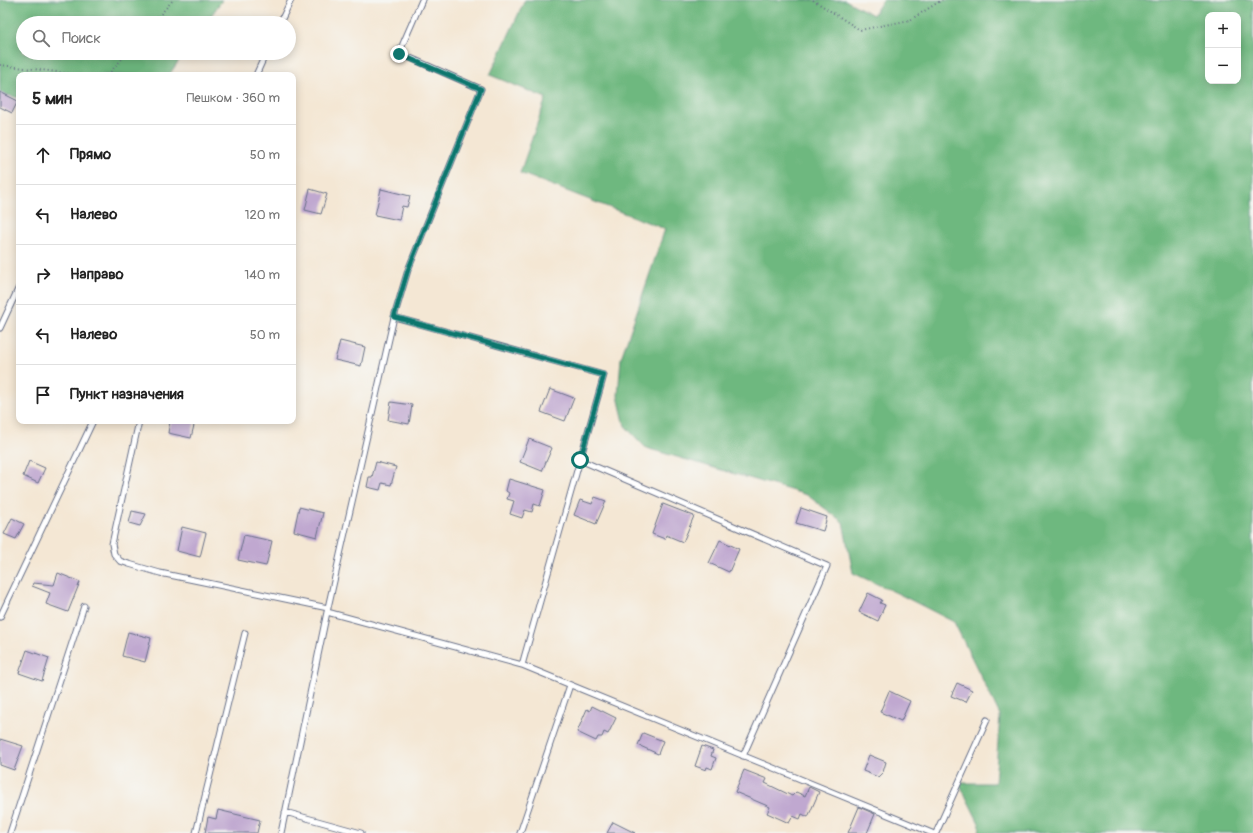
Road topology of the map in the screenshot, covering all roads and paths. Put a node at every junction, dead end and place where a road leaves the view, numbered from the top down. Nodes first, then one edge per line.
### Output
1 (173, 0) edge
2 (291, 0) edge
3 (422, 0) edge
4 (813, 0) edge
5 (942, 0) edge
6 (159, 16) edge
7 (283, 16) edge
8 (121, 60) edge
9 (263, 60) edge
10 (0, 65) edge
11 (57, 72) edge
12 (111, 72) edge
13 (257, 72) edge
14 (16, 293) edge
15 (394, 317) junction
16 (0, 328) edge
17 (92, 424) edge
18 (138, 424) edge
19 (580, 460) junction
20 (84, 606) dead end
21 (328, 610) junction
22 (0, 618) edge
23 (245, 633) dead end
24 (522, 665) junction
25 (570, 685) junction
26 (987, 720) dead end
27 (743, 756) junction
28 (285, 812) junction
29 (10, 833) edge
30 (196, 833) edge
31 (281, 833) edge
32 (361, 833) edge
33 (520, 833) edge
34 (932, 833) edge
35 (936, 833) edge

1 - 6 path
2 - 7 lane
3 - 15 lane
4 - 5 path
8 - 12 path
9 - 13 lane
10 - 11 path
14 - 16 lane
15 - 19 lane
15 - 21 lane
17 - 22 lane
18 - 21 lane
19 - 24 lane
19 - 27 lane
20 - 29 lane
21 - 24 lane
21 - 28 lane
23 - 30 lane
24 - 25 lane
25 - 27 lane
25 - 33 lane
26 - 35 lane
27 - 34 lane
28 - 31 lane
28 - 32 lane

